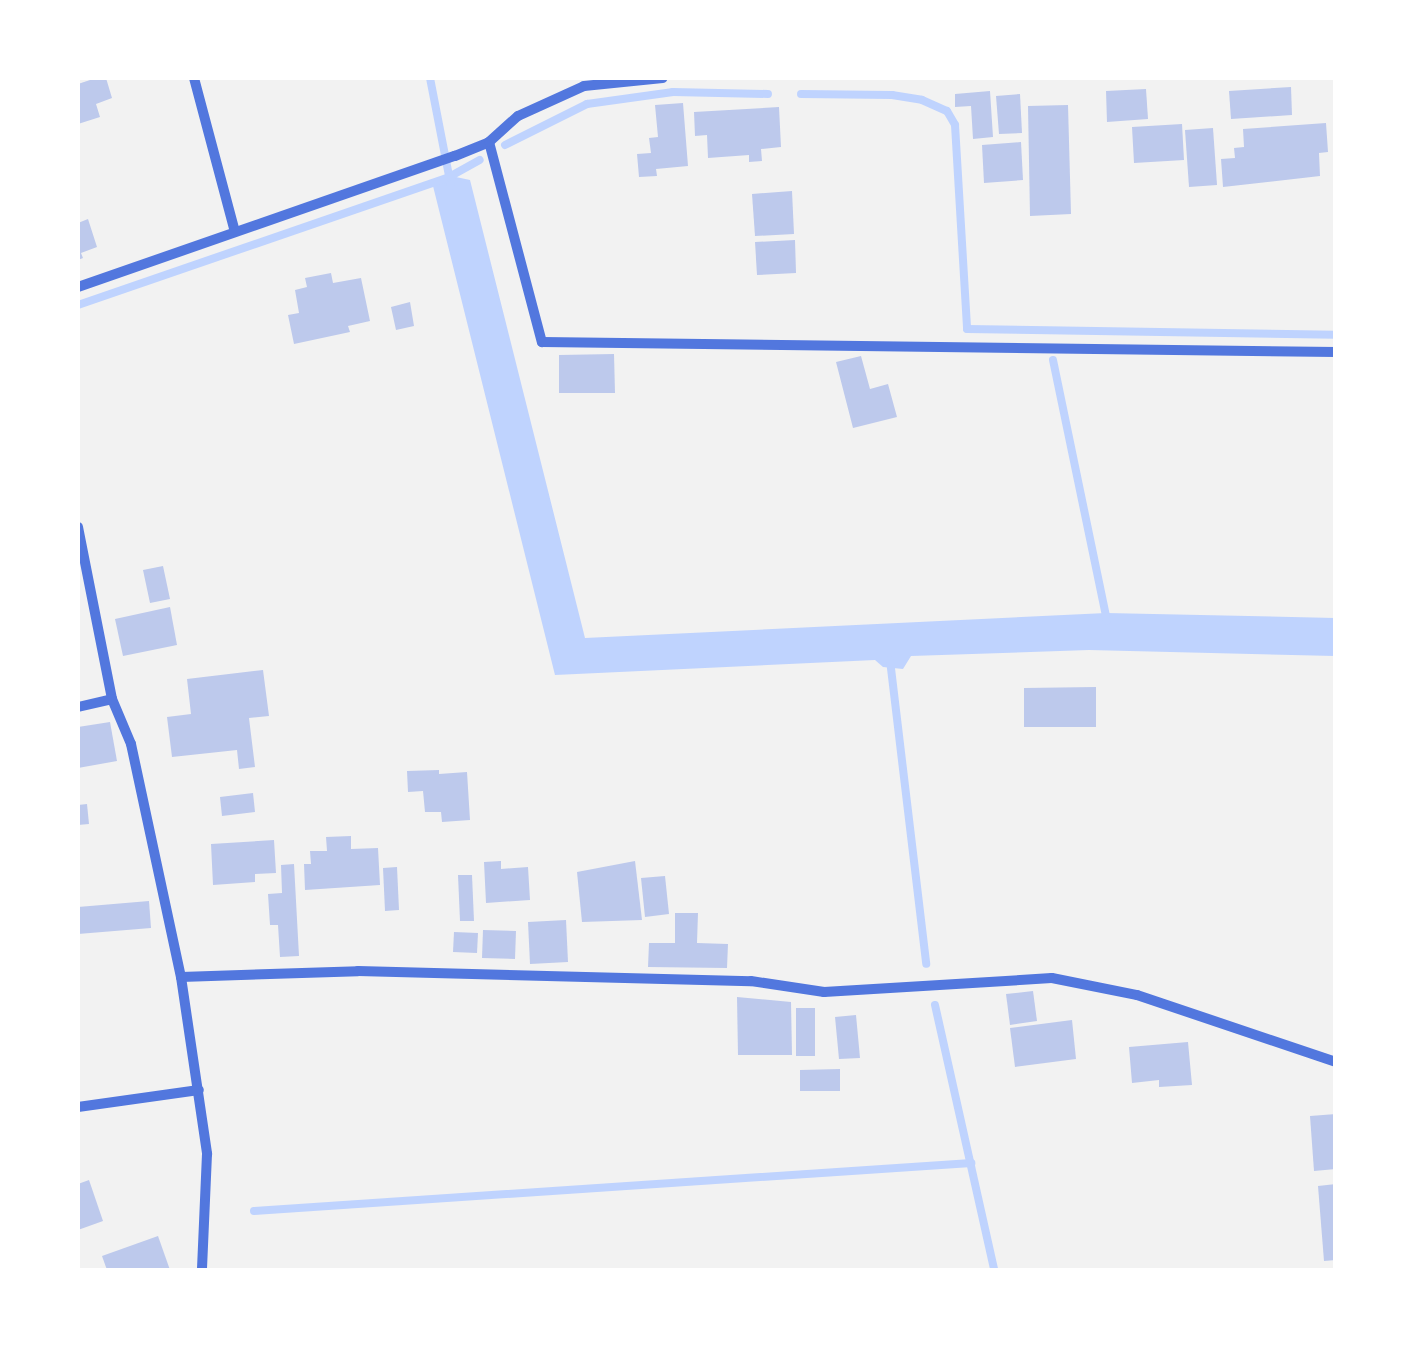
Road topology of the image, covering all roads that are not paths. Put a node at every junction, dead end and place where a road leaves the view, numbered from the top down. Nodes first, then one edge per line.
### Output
1 (194, 78) edge
2 (664, 78) edge
3 (584, 82) edge
4 (489, 142) junction
5 (235, 232) junction
6 (78, 287) edge
7 (1336, 352) edge
8 (78, 527) edge
9 (112, 699) junction
10 (78, 707) edge
11 (181, 977) junction
12 (1336, 1062) edge
13 (199, 1090) junction
14 (78, 1108) edge
15 (202, 1270) edge

1 - 5 street
2 - 3 street
3 - 4 street
4 - 5 street
4 - 7 street
5 - 6 street
8 - 9 street
9 - 10 street
9 - 11 street
11 - 12 street
11 - 13 street
13 - 14 street
13 - 15 street

